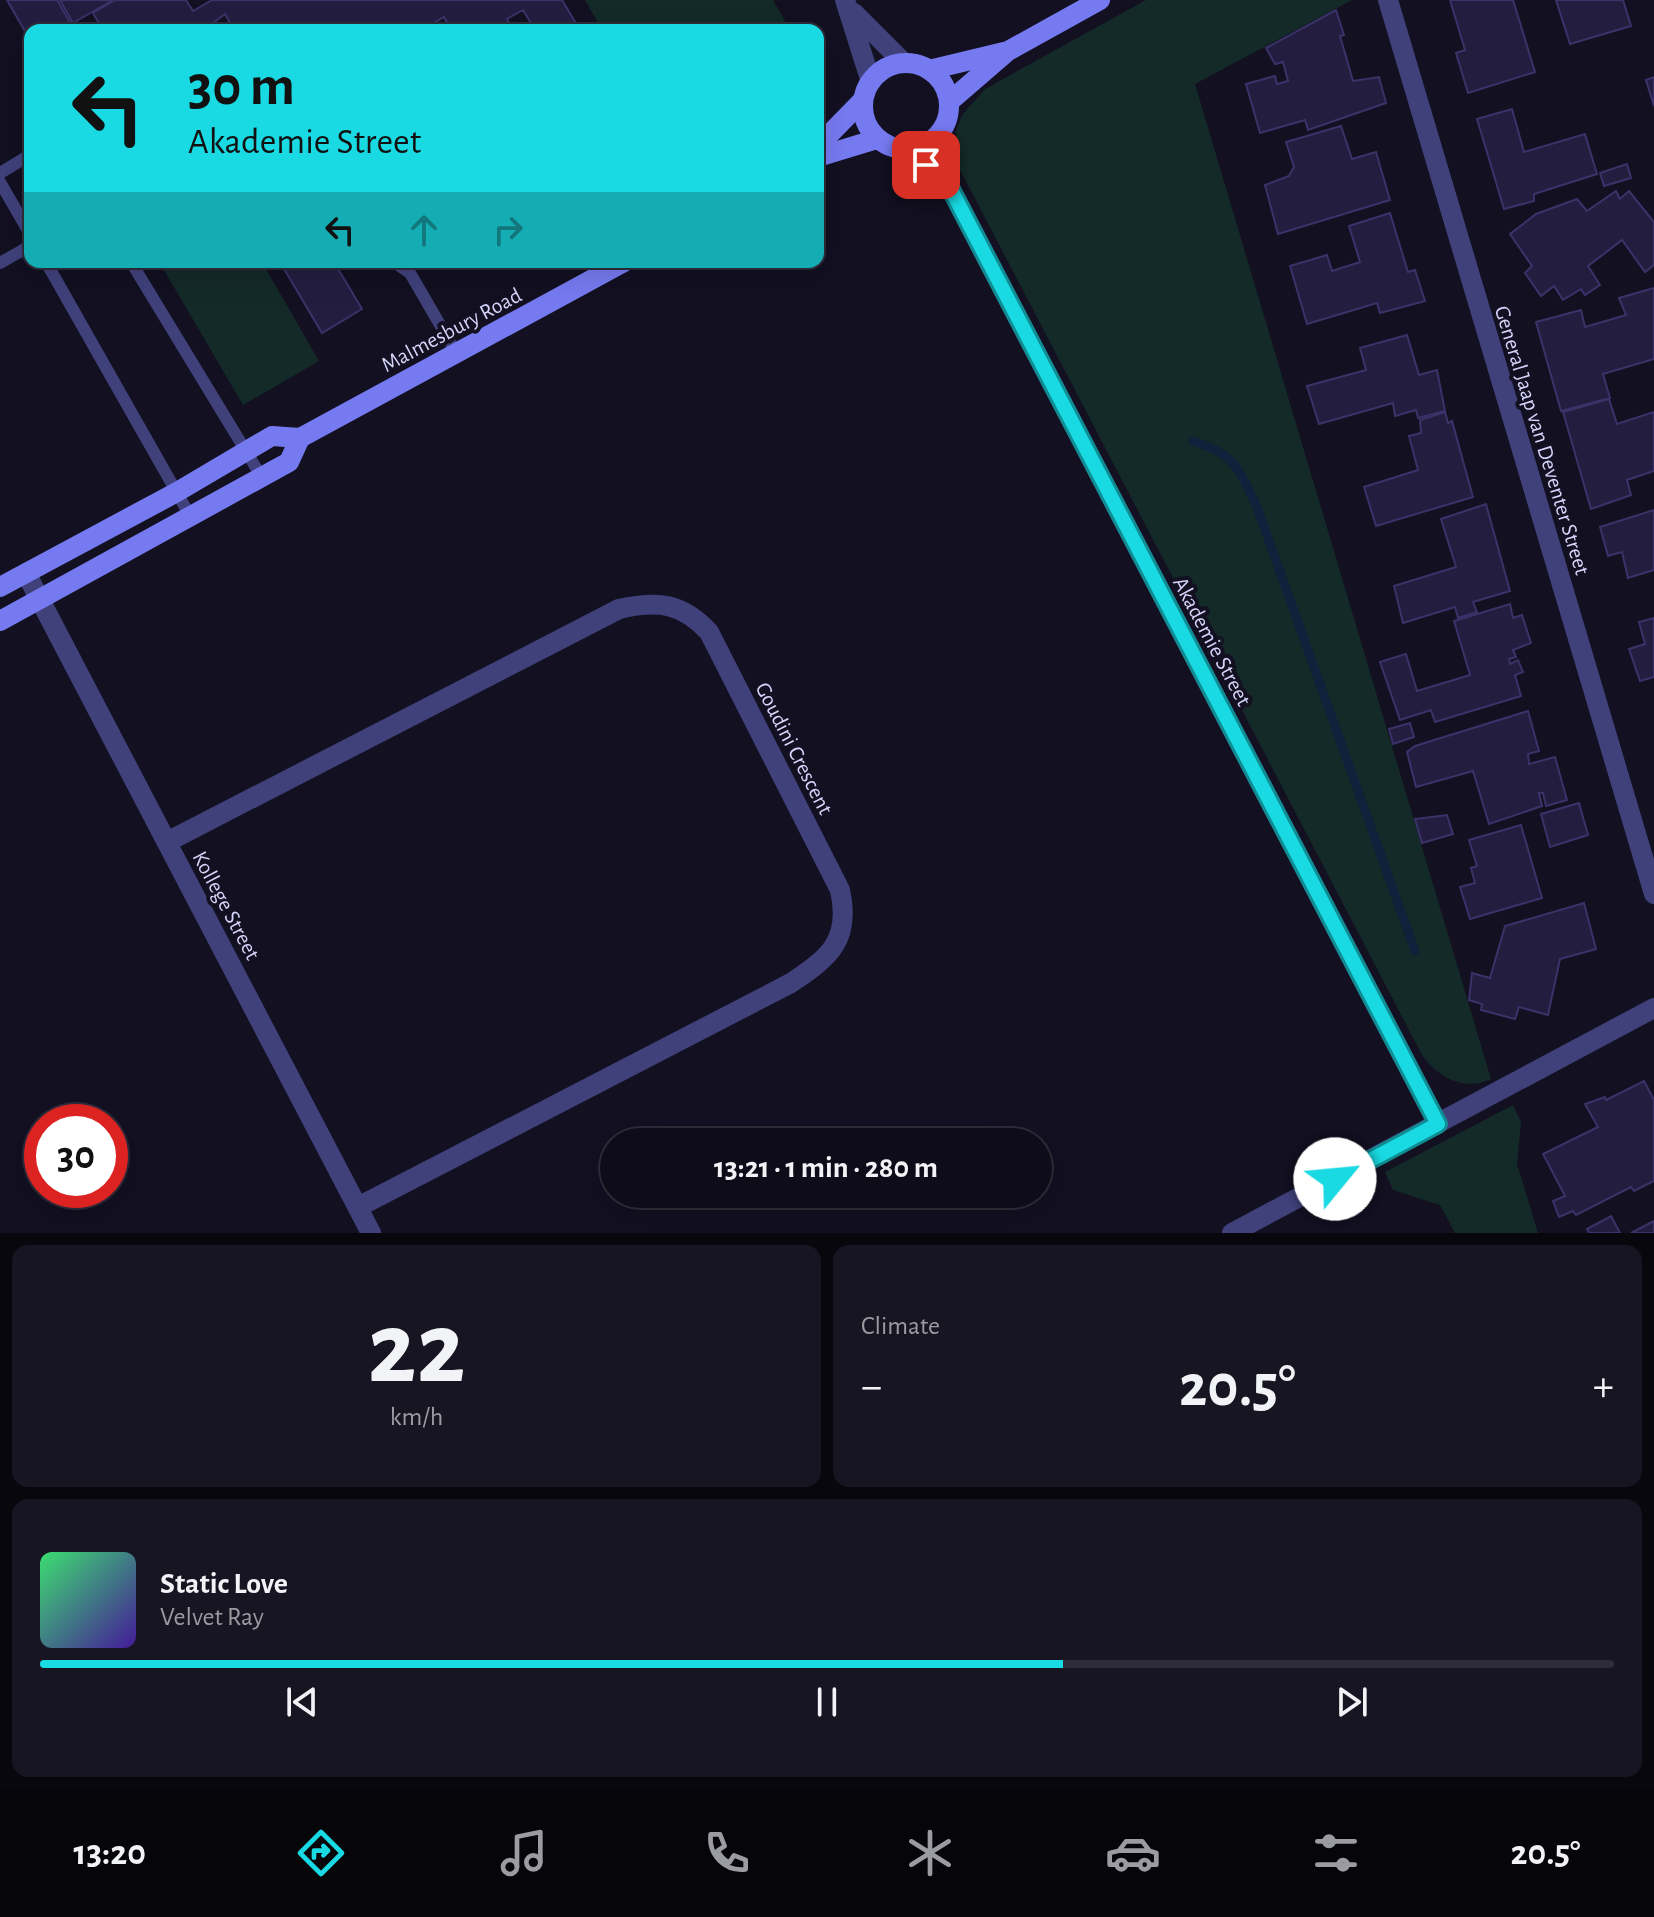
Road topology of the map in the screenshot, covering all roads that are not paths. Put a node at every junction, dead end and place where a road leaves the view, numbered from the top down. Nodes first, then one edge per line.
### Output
1 (1100, 0) edge
2 (1388, 0) edge
3 (848, 5) edge
4 (1008, 51) junction
5 (904, 63) junction
6 (929, 70) junction
7 (867, 91) junction
8 (949, 102) junction
9 (939, 134) junction
10 (824, 139) edge
11 (877, 139) junction
12 (906, 150) junction
13 (824, 155) edge
14 (24, 159) edge
15 (0, 173) edge
16 (946, 180) junction
17 (0, 182) edge
18 (24, 224) edge
19 (24, 249) edge
20 (0, 263) edge
21 (49, 268) edge
22 (135, 268) edge
23 (403, 268) edge
24 (613, 268) edge
25 (457, 354) junction
26 (300, 438) junction
27 (243, 452) junction
28 (261, 476) junction
29 (177, 492) junction
30 (189, 514) junction
31 (26, 573) junction
32 (0, 587) edge
33 (41, 599) junction
34 (0, 621) edge
35 (167, 842) junction
36 (1654, 894) edge
37 (1654, 1008) edge
38 (1438, 1124) junction
39 (358, 1207) junction
40 (371, 1233) edge
41 (1232, 1233) edge

1 - 4 street
2 - 36 street, General Jaap van Deventer Street
3 - 5 street
3 - 7 street
4 - 6 street
4 - 8 street
5 - 6 street
5 - 7 street
6 - 8 street
7 - 10 street
7 - 11 street
8 - 9 street
9 - 12 street
9 - 16 street, Akademie Street
11 - 12 street
11 - 13 street
12 - 16 street, Akademie Street
14 - 15 lane
16 - 38 street, Akademie Street
17 - 18 lane
19 - 20 lane
21 - 29 lane
22 - 27 lane
23 - 25 lane
24 - 25 street, Malmesbury Road
25 - 26 street, Malmesbury Road
26 - 27 street, Malmesbury Road
26 - 28 street, Malmesbury Road
27 - 28 lane
27 - 29 street, Malmesbury Road
28 - 30 street, Malmesbury Road
29 - 30 lane
29 - 31 street, Malmesbury Road
30 - 33 street, Malmesbury Road
31 - 32 street, Malmesbury Road
31 - 33 street, Kollege Street
33 - 34 street, Malmesbury Road
33 - 35 street, Kollege Street
35 - 39 street, Kollege Street
35 - 39 street, Goudini Crescent
37 - 38 street
38 - 41 street
39 - 40 street, Kollege Street

